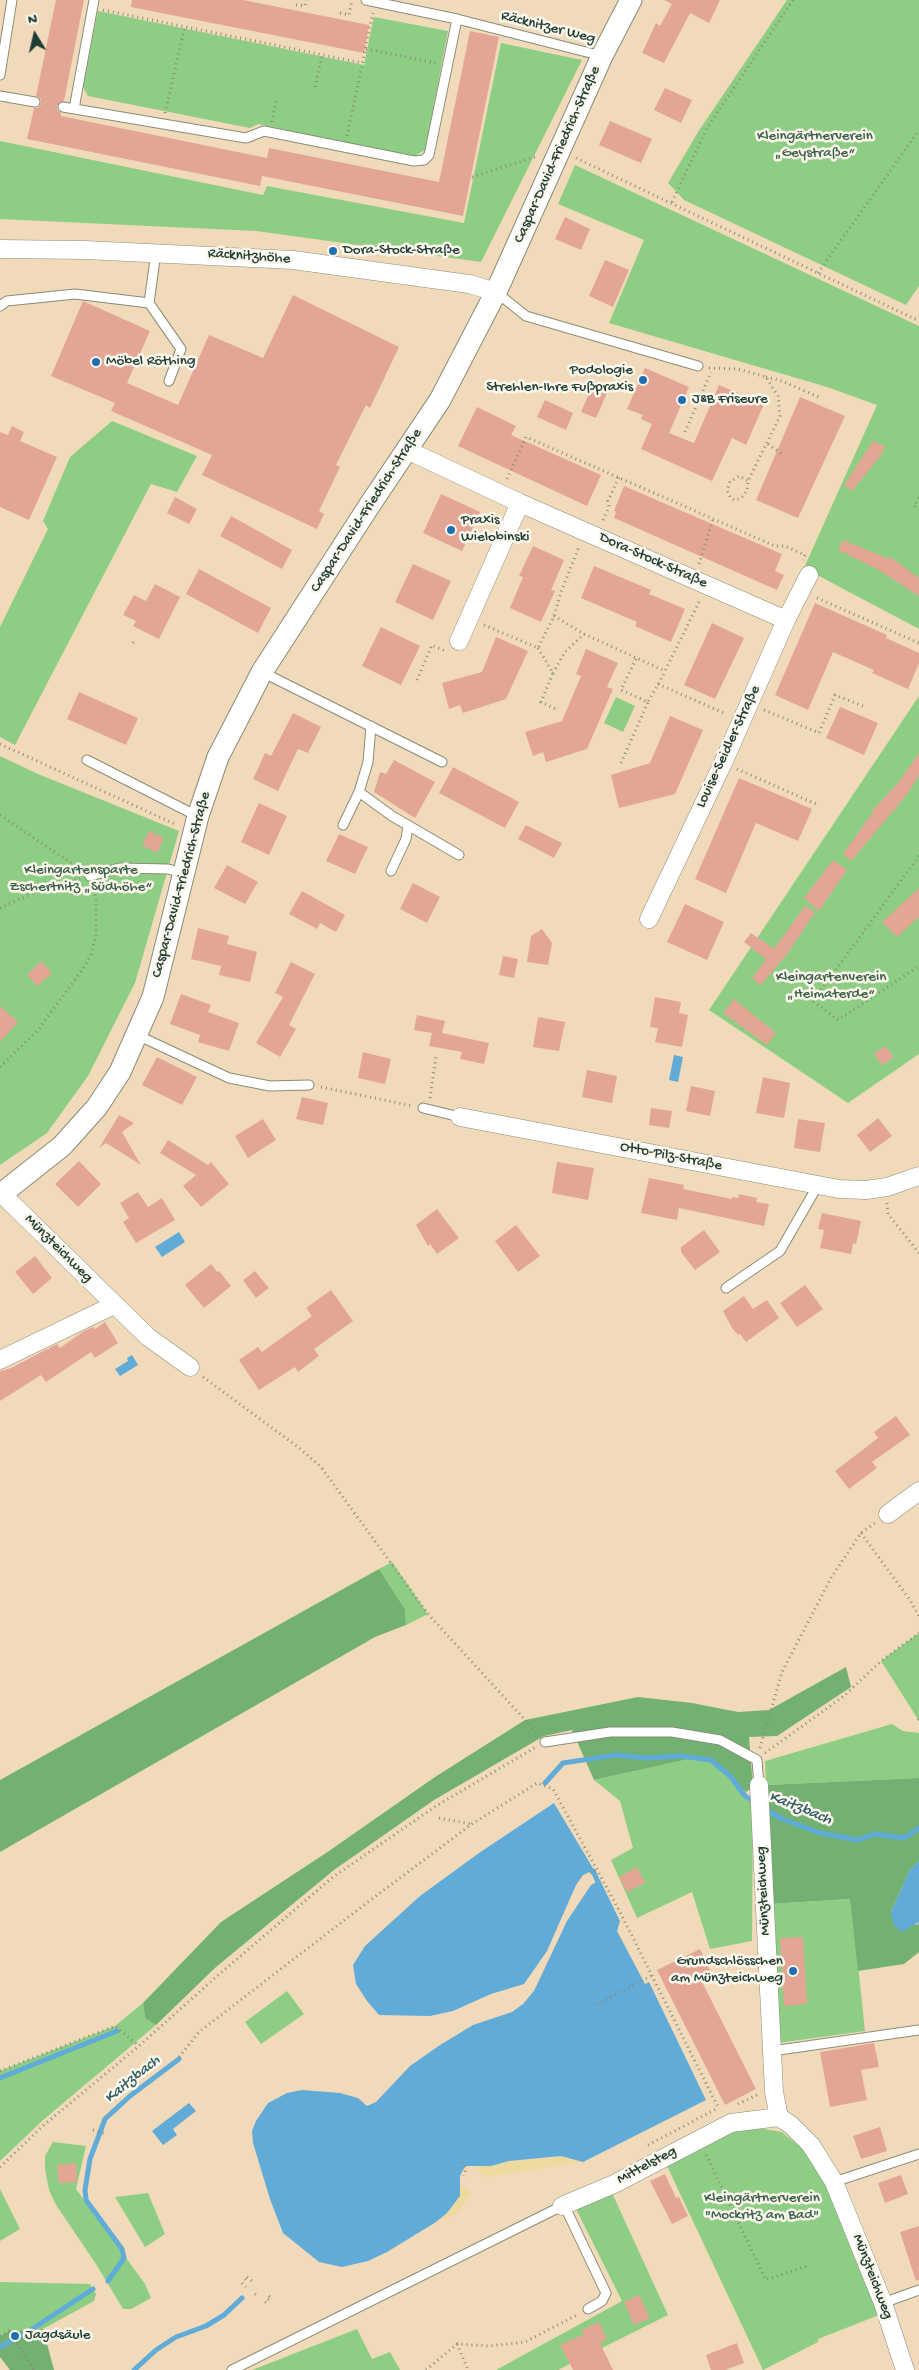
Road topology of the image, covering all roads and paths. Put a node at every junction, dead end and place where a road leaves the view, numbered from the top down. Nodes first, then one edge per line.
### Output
1 (12, 0) edge
2 (306, 0) edge
3 (352, 0) edge
4 (366, 0) edge
5 (631, 0) edge
6 (793, 0) edge
7 (375, 2) junction
8 (93, 4) edge
9 (296, 4) dead end
10 (340, 13) dead end
11 (457, 19) junction
12 (185, 26) junction
13 (366, 49) junction
14 (322, 55) junction
15 (602, 56) junction
16 (362, 63) junction
17 (448, 66) junction
18 (0, 75) edge
19 (315, 87) dead end
20 (0, 96) edge
21 (276, 100) dead end
22 (35, 102) dead end
23 (63, 107) dead end
24 (74, 109) junction
25 (163, 124) junction
26 (919, 130) edge
27 (271, 132) junction
28 (345, 147) junction
29 (560, 151) junction
30 (510, 165) dead end
31 (472, 177) dead end
32 (672, 202) junction
33 (0, 249) edge
34 (156, 252) junction
35 (818, 274) junction
36 (496, 292) junction
37 (150, 303) junction
38 (0, 306) edge
39 (919, 321) edge
40 (698, 366) joint
41 (712, 369) junction
42 (766, 377) junction
43 (170, 381) dead end
44 (822, 398) dead end
45 (685, 432) dead end
46 (768, 444) junction
47 (407, 450) junction
48 (783, 455) dead end
49 (619, 477) junction
50 (748, 480) junction
51 (500, 493) junction
52 (919, 498) edge
53 (520, 503) junction
54 (919, 509) edge
55 (713, 519) junction
56 (591, 533) junction
57 (809, 575) joint
58 (701, 583) junction
59 (800, 590) junction
60 (554, 616) junction
61 (470, 619) junction
62 (786, 620) junction
63 (584, 634) junction
64 (459, 641) joint
65 (919, 643) edge
66 (538, 648) junction
67 (636, 659) junction
68 (665, 671) junction
69 (262, 672) junction
70 (553, 673) junction
71 (417, 680) dead end
72 (658, 684) junction
73 (648, 702) junction
74 (750, 704) junction
75 (865, 707) dead end
76 (558, 710) dead end
77 (742, 721) junction
78 (371, 726) junction
79 (0, 744) edge
80 (86, 760) dead end
81 (442, 762) dead end
82 (621, 763) dead end
83 (723, 763) junction
84 (359, 792) junction
85 (816, 804) dead end
86 (0, 815) edge
87 (196, 824) junction
88 (343, 825) dead end
89 (408, 825) junction
90 (459, 855) dead end
91 (919, 856) edge
92 (391, 871) dead end
93 (184, 873) junction
94 (90, 876) junction
95 (0, 908) edge
96 (648, 919) dead end
97 (919, 966) edge
98 (137, 1035) junction
99 (436, 1056) dead end
100 (0, 1067) edge
101 (309, 1085) joint
102 (426, 1108) junction
103 (460, 1117) joint
104 (919, 1176) edge
105 (818, 1185) junction
106 (887, 1187) junction
107 (1, 1195) edge
108 (919, 1253) edge
109 (726, 1288) dead end
110 (114, 1305) junction
111 (0, 1360) edge
112 (190, 1367) joint
113 (919, 1491) edge
114 (888, 1514) joint
115 (861, 1533) junction
116 (919, 1616) edge
117 (919, 1633) edge
118 (545, 1742) junction
119 (757, 1760) junction
120 (759, 1785) joint
121 (439, 1818) dead end
122 (472, 1824) junction
123 (597, 1870) junction
124 (590, 1873) dead end
125 (652, 1976) junction
126 (597, 2004) dead end
127 (919, 2030) edge
128 (139, 2046) junction
129 (772, 2051) junction
130 (179, 2057) dead end
131 (0, 2071) edge
132 (718, 2108) dead end
133 (779, 2116) junction
134 (93, 2130) dead end
135 (105, 2134) dead end
136 (698, 2139) junction
137 (919, 2154) edge
138 (462, 2162) dead end
139 (0, 2166) edge
140 (464, 2176) dead end
141 (834, 2182) junction
142 (563, 2206) junction
143 (810, 2265) dead end
144 (242, 2283) dead end
145 (246, 2287) dead end
146 (919, 2290) edge
147 (883, 2303) junction
148 (588, 2309) joint
149 (0, 2336) edge
150 (457, 2344) junction
151 (34, 2370) edge
152 (232, 2370) edge
153 (426, 2370) edge
154 (468, 2370) edge
155 (905, 2370) edge

1 - 18 lane
2 - 9 path
3 - 10 path
4 - 7 lane, Räcknitzer Weg
5 - 15 street, Caspar-David-Friedrich-Straße
6 - 32 path
7 - 11 lane, Räcknitzer Weg
7 - 13 path
8 - 12 path
8 - 24 lane
11 - 15 lane, Räcknitzer Weg
11 - 17 lane
12 - 14 path
12 - 25 path
13 - 16 path
13 - 17 path
14 - 16 path
14 - 19 path
15 - 29 street, Caspar-David-Friedrich-Straße
16 - 28 path
17 - 28 lane
20 - 22 lane
21 - 27 path
23 - 24 lane
24 - 25 lane
25 - 27 lane
26 - 35 path
27 - 28 lane
29 - 32 path
29 - 36 street, Caspar-David-Friedrich-Straße
30 - 31 path
32 - 35 path
33 - 34 street, Räcknitzhöhe
34 - 36 street, Räcknitzhöhe
34 - 37 lane
35 - 39 path
36 - 40 lane
36 - 47 street, Caspar-David-Friedrich-Straße
37 - 38 lane
37 - 43 lane
40 - 41 path
41 - 42 path
41 - 45 path
42 - 44 path
42 - 46 path
46 - 48 path
46 - 50 path
47 - 51 street, Dora-Stock-Straße
47 - 69 street, Caspar-David-Friedrich-Straße
49 - 51 path
49 - 55 path
49 - 56 path
50 - 50 path
51 - 53 street, Dora-Stock-Straße
52 - 54 path
53 - 56 street, Dora-Stock-Straße
53 - 61 street
55 - 57 path
55 - 58 path
56 - 58 street, Dora-Stock-Straße
56 - 60 path
57 - 59 street, Louise-Seidler-Straße
58 - 62 street, Dora-Stock-Straße
58 - 68 path
59 - 62 street, Louise-Seidler-Straße
59 - 65 path
60 - 63 path
60 - 66 path
61 - 64 street
61 - 66 path
62 - 74 street, Louise-Seidler-Straße
63 - 67 path
63 - 70 path
64 - 71 path
66 - 70 path
67 - 68 path
67 - 73 path
68 - 72 path
69 - 78 lane
69 - 87 street, Caspar-David-Friedrich-Straße
70 - 76 path
72 - 73 path
72 - 77 path
73 - 82 path
74 - 75 path
74 - 77 street, Louise-Seidler-Straße
77 - 83 street, Louise-Seidler-Straße
78 - 81 lane
78 - 84 lane
79 - 87 path
80 - 87 lane
83 - 85 path
83 - 96 street, Louise-Seidler-Straße
84 - 88 lane
84 - 89 lane
86 - 94 path
87 - 93 street, Caspar-David-Friedrich-Straße
89 - 90 lane
89 - 92 lane
91 - 97 path
93 - 94 lane
93 - 98 street, Caspar-David-Friedrich-Straße
94 - 95 path
94 - 100 path
98 - 101 lane
98 - 107 street, Caspar-David-Friedrich-Straße
99 - 102 path
101 - 102 path
102 - 103 lane, Otto-Pilz-Straße
103 - 105 street, Otto-Pilz-Straße
104 - 106 street, Otto-Pilz-Straße
105 - 106 street, Otto-Pilz-Straße
105 - 109 lane
106 - 108 path
107 - 110 street, Münzteichweg
110 - 111 street
110 - 112 street, Münzteichweg
112 - 118 path
113 - 114 street
114 - 115 path
115 - 116 path
115 - 119 path
117 - 119 path
118 - 119 lane
118 - 128 path
119 - 120 lane
120 - 129 street, Münzteichweg
121 - 122 path
122 - 123 path
122 - 130 path
123 - 124 path
123 - 125 path
125 - 126 path
125 - 132 path
127 - 129 lane
128 - 131 path
128 - 139 path
129 - 133 street, Münzteichweg
133 - 136 street, Mittelsteg
133 - 141 street, Münzteichweg
134 - 135 path
136 - 142 street, Mittelsteg
136 - 143 path
137 - 141 lane
138 - 140 path
141 - 147 street, Münzteichweg
142 - 148 lane
142 - 152 lane
144 - 145 path
146 - 147 lane
147 - 155 street, Münzteichweg
148 - 150 path
149 - 151 path
150 - 153 path
150 - 154 path

